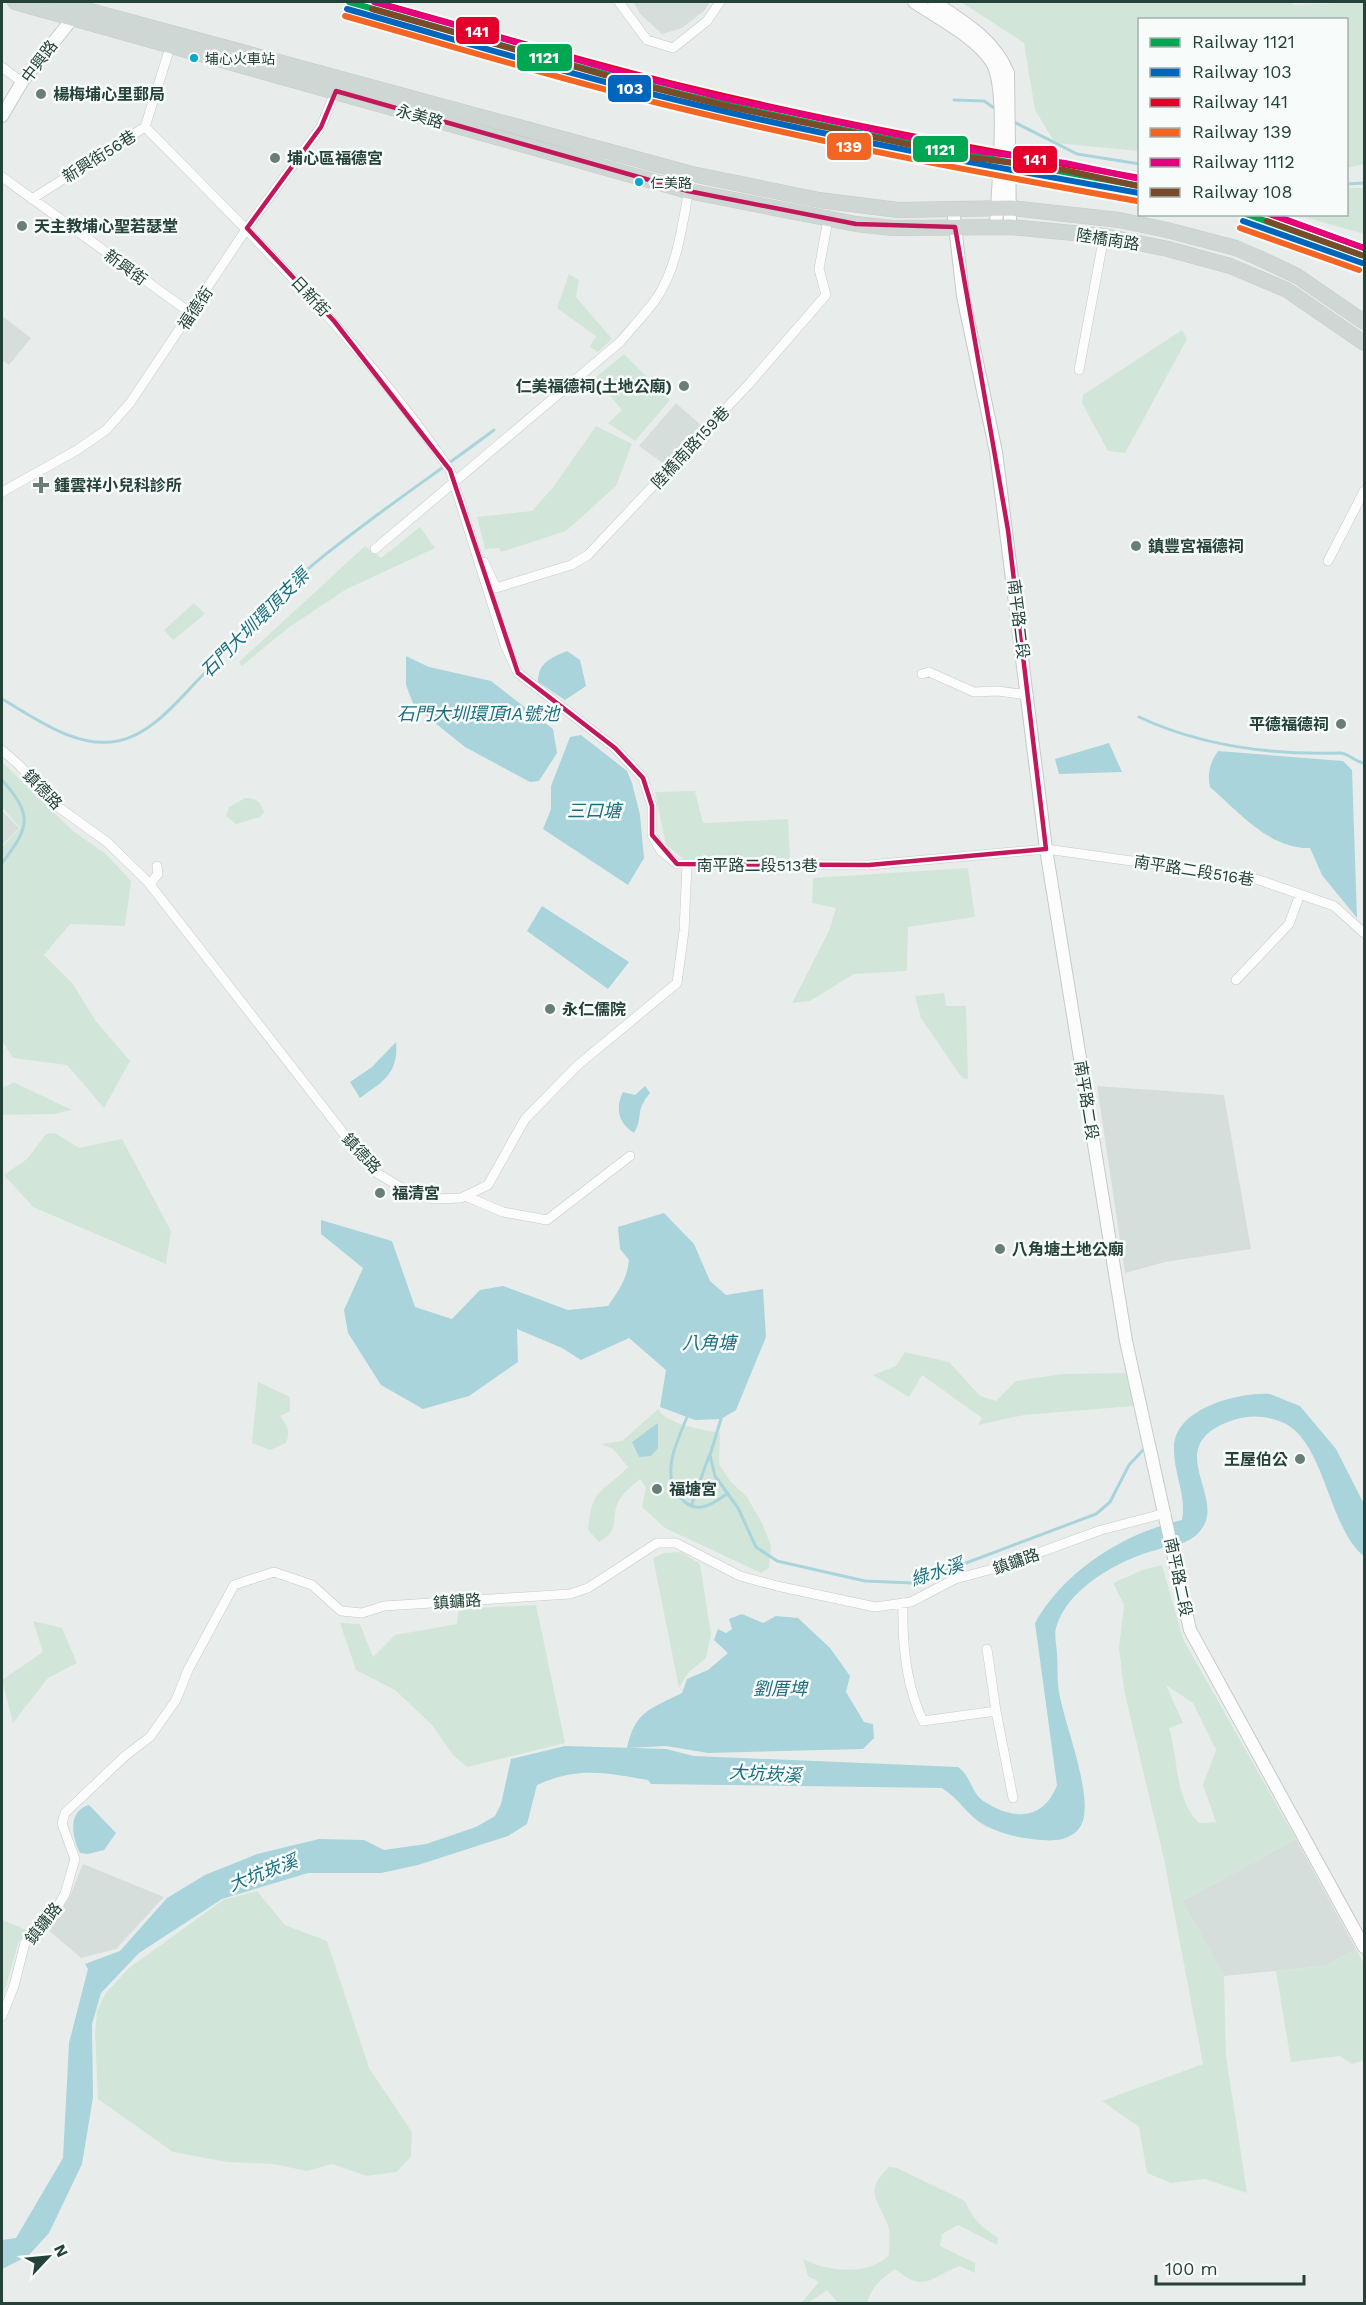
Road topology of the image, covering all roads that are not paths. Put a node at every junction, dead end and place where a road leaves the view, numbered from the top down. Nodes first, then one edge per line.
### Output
1 (15, 2) edge
2 (57, 2) edge
3 (620, 2) edge
4 (720, 2) edge
5 (914, 2) edge
6 (934, 2) edge
7 (73, 12) junction
8 (173, 39) junction
9 (2, 67) edge
10 (22, 82) junction
11 (337, 85) junction
12 (2, 116) edge
13 (146, 127) junction
14 (692, 174) junction
15 (2, 177) edge
16 (688, 191) junction
17 (32, 199) junction
18 (832, 202) joint
19 (1004, 207) junction
20 (953, 208) junction
21 (828, 219) junction
22 (955, 227) junction
23 (1003, 227) junction
24 (247, 228) junction
25 (1104, 236) junction
26 (192, 314) junction
27 (1365, 322) edge
28 (1365, 343) edge
29 (1079, 370) dead end
30 (453, 483) junction
31 (1365, 491) edge
32 (2, 492) edge
33 (375, 549) dead end
34 (478, 561) junction
35 (1328, 561) dead end
36 (922, 674) dead end
37 (1028, 695) junction
38 (2, 750) edge
39 (1046, 849) junction
40 (687, 865) junction
41 (157, 866) dead end
42 (150, 884) junction
43 (1300, 894) junction
44 (1365, 933) edge
45 (1236, 980) dead end
46 (630, 1156) dead end
47 (465, 1196) junction
48 (1167, 1517) junction
49 (903, 1603) junction
50 (987, 1649) dead end
51 (996, 1711) junction
52 (1013, 1798) dead end
53 (1365, 1947) edge
54 (2, 2016) edge

1 - 7 main road, 永美路
2 - 7 main road, 永美路
3 - 4 street
5 - 19 street
6 - 19 street
7 - 8 main road, 永美路
7 - 10 street, 中興路
8 - 11 main road, 永美路
8 - 13 street, 新興街56巷
9 - 10 street
10 - 12 street, 中興路
11 - 14 main road, 永美路
11 - 16 main road, 永美路
11 - 24 street, 福德街
13 - 17 street, 新興街56巷
13 - 24 street, 日新街
14 - 16 street
14 - 18 main road, 永美路
15 - 17 street, 新興街
16 - 21 main road, 永美路
16 - 30 street
17 - 26 street, 新興街
18 - 20 main road, 陸橋南路
19 - 20 main road, 陸橋南路
19 - 23 street
19 - 27 main road, 陸橋南路
20 - 22 street, 南平路二段
21 - 22 main road, 陸橋南路
21 - 34 street, 陸橋南路159巷
22 - 23 main road, 陸橋南路
22 - 37 street, 南平路二段
23 - 25 main road, 陸橋南路
24 - 26 street, 福德街
24 - 30 street, 日新街
25 - 28 main road, 陸橋南路
25 - 29 street
26 - 32 street, 福德街
30 - 33 street
30 - 34 street, 南平路二段513巷
31 - 35 street
34 - 40 street, 南平路二段513巷
36 - 37 street
37 - 39 street, 南平路二段
38 - 42 street, 鎮德路
39 - 40 street, 南平路二段513巷
39 - 43 street, 南平路二段516巷
39 - 48 street, 南平路二段
40 - 47 street, 鎮德路
41 - 42 street
42 - 47 street, 鎮德路
43 - 44 street, 南平路二段516巷
43 - 45 street
46 - 47 street
48 - 49 street, 鎮鏞路
48 - 53 street, 南平路二段
49 - 51 street
49 - 54 street, 鎮鏞路
50 - 51 street
51 - 52 street

